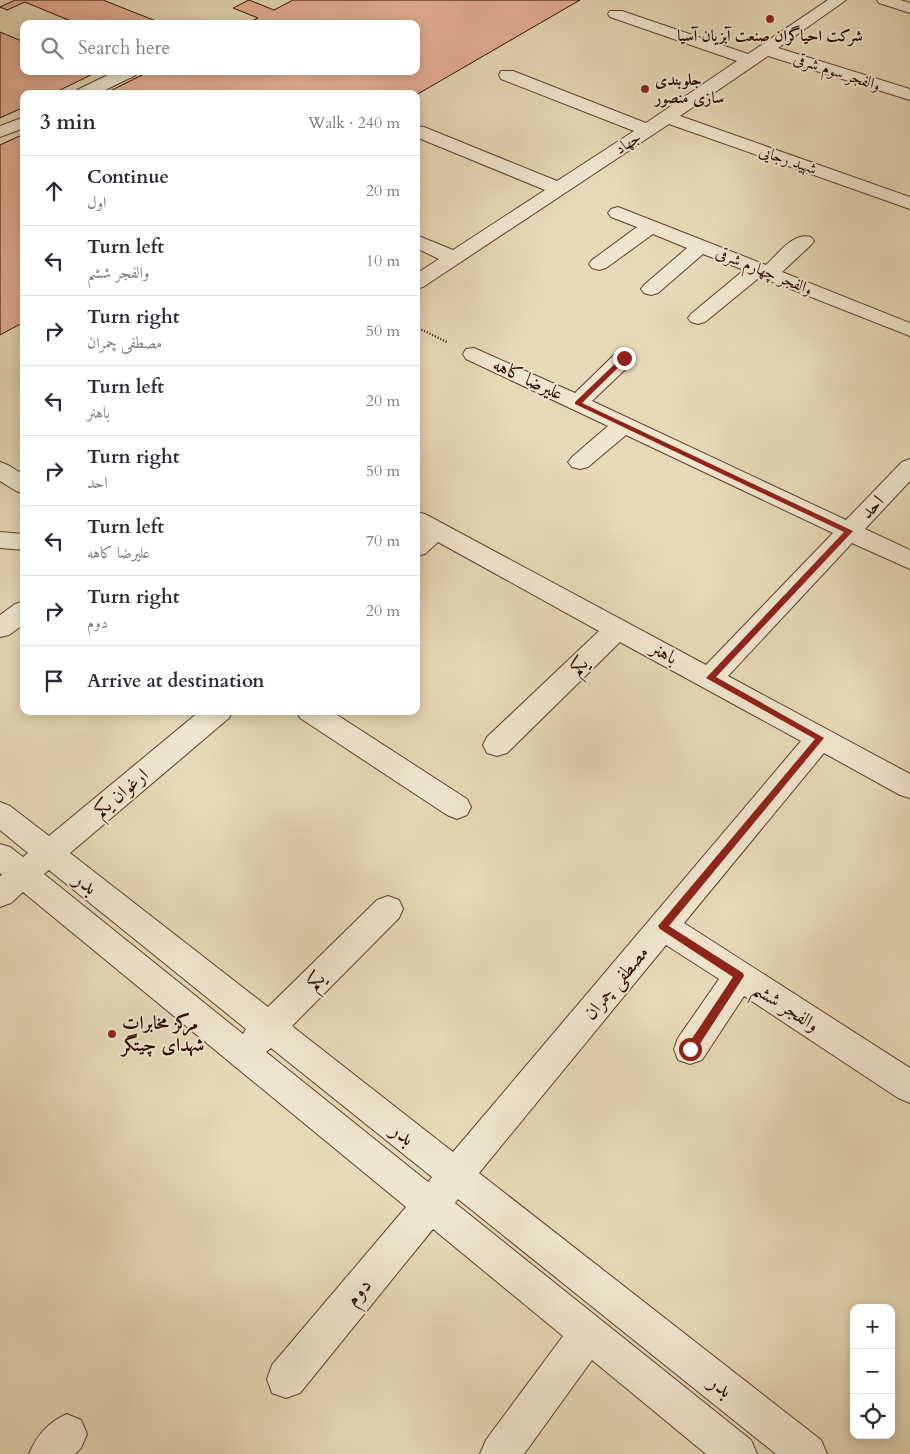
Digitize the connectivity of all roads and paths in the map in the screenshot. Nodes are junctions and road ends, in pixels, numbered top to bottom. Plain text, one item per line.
1 (885, 0) edge
2 (826, 3) edge
3 (910, 8) edge
4 (616, 14) dead end
5 (764, 49) junction
6 (748, 60) junction
7 (122, 75) edge
8 (507, 75) dead end
9 (90, 90) edge
10 (910, 95) edge
11 (667, 117) junction
12 (20, 124) edge
13 (648, 130) junction
14 (0, 132) edge
15 (420, 132) edge
16 (557, 188) junction
17 (910, 203) edge
18 (618, 212) dead end
19 (651, 226) junction
20 (804, 241) dead end
21 (420, 243) edge
22 (701, 246) junction
23 (454, 258) junction
24 (599, 264) dead end
25 (763, 271) junction
26 (420, 280) edge
27 (651, 289) dead end
28 (698, 318) dead end
29 (420, 329) edge
30 (910, 330) edge
31 (474, 354) joint
32 (624, 358) dead end
33 (578, 403) junction
34 (623, 424) junction
35 (580, 462) dead end
36 (910, 467) edge
37 (0, 470) edge
38 (20, 483) edge
39 (426, 526) edge
40 (849, 531) junction
41 (420, 539) edge
42 (0, 540) edge
43 (20, 542) edge
44 (910, 560) edge
45 (20, 613) edge
46 (0, 628) edge
47 (618, 628) junction
48 (710, 678) junction
49 (214, 715) edge
50 (316, 715) edge
51 (820, 738) junction
52 (497, 745) dead end
53 (910, 787) edge
54 (457, 807) dead end
55 (0, 814) edge
56 (49, 853) junction
57 (8, 875) edge
58 (388, 909) dead end
59 (663, 926) junction
60 (739, 976) junction
61 (269, 1028) junction
62 (690, 1049) dead end
63 (243, 1053) junction
64 (910, 1087) edge
65 (455, 1175) junction
66 (430, 1205) junction
67 (588, 1333) junction
68 (286, 1379) dead end
69 (725, 1450) edge
70 (500, 1454) edge
71 (807, 1454) edge

1 - 3 street
2 - 5 street, جهاد
4 - 6 street
5 - 6 street, جهاد
5 - 10 street, والفجر سوم شرقی
6 - 11 street, جهاد
7 - 9 street
8 - 13 street
11 - 13 street, جهاد
11 - 17 street, شهید رجایی
12 - 14 street
13 - 16 street, جهاد
15 - 16 street
16 - 23 street, جهاد
18 - 19 street, والفجر چهارم شرقی
19 - 22 street, والفجر چهارم شرقی
19 - 24 street
20 - 25 street
21 - 23 street
22 - 25 street, والفجر چهارم شرقی
22 - 27 street
23 - 26 street, جهاد
25 - 28 street
25 - 30 street, والفجر چهارم شرقی
29 - 31 path, علیرضا کاهه
31 - 33 street, علیرضا کاهه
32 - 33 street
33 - 34 street, علیرضا کاهه
34 - 35 street
34 - 40 street, علیرضا کاهه
36 - 40 street, احد
37 - 38 street
39 - 41 street
39 - 47 street, باهنر
40 - 44 street, علیرضا کاهه
40 - 48 street, احد
42 - 43 street
45 - 46 street
47 - 48 street, باهنر
47 - 52 street, یکم
48 - 51 street, باهنر
49 - 56 street, ارغوان یکم
50 - 54 street
51 - 53 street, باهنر
51 - 59 street, مصطفی چمران
55 - 56 street, بدر
56 - 57 street, ارغوان یکم
56 - 61 street, بدر
57 - 63 street, بدر
58 - 61 street, یکم
59 - 60 street, والفجر ششم
59 - 65 street, مصطفی چمران
60 - 62 street
60 - 64 street, والفجر ششم
61 - 63 street, یکم
61 - 65 street, بدر
63 - 66 street, بدر
65 - 66 street, مصطفی چمران
65 - 71 street, بدر
66 - 67 street, بدر
66 - 68 street, دوم
67 - 69 street, بدر
67 - 70 street

